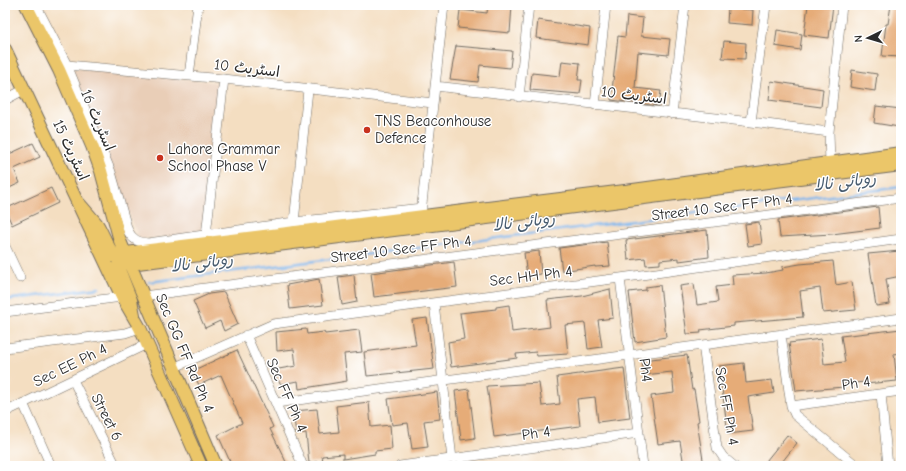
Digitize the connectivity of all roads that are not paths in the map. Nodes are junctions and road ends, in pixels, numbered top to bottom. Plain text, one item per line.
1 (26, 5) edge
2 (36, 5) edge
3 (198, 5) edge
4 (444, 5) edge
5 (529, 5) edge
6 (606, 5) edge
7 (685, 5) edge
8 (766, 5) edge
9 (842, 5) edge
10 (5, 49) edge
11 (63, 67) junction
12 (189, 76) junction
13 (224, 79) junction
14 (435, 86) junction
15 (25, 89) junction
16 (308, 90) junction
17 (519, 97) junction
18 (5, 100) edge
19 (433, 103) junction
20 (594, 104) junction
21 (672, 114) junction
22 (750, 122) junction
23 (829, 132) junction
24 (901, 153) edge
25 (830, 164) junction
26 (901, 165) edge
27 (901, 198) edge
28 (78, 202) junction
29 (421, 212) junction
30 (294, 222) junction
31 (317, 224) junction
32 (206, 235) junction
33 (901, 239) edge
34 (5, 246) edge
35 (125, 259) junction
36 (20, 278) dead end
37 (620, 278) junction
38 (122, 296) junction
39 (143, 296) junction
40 (434, 303) junction
41 (5, 312) edge
42 (134, 315) junction
43 (901, 318) edge
44 (140, 328) junction
45 (781, 334) junction
46 (246, 335) junction
47 (147, 344) junction
48 (703, 345) junction
49 (5, 348) edge
50 (630, 354) junction
51 (174, 368) junction
52 (73, 380) junction
53 (443, 380) junction
54 (901, 391) edge
55 (881, 394) junction
56 (23, 403) junction
57 (276, 403) junction
58 (791, 406) junction
59 (5, 412) edge
60 (640, 433) junction
61 (452, 459) junction
62 (437, 463) edge
63 (51, 466) edge
64 (116, 466) edge
65 (201, 466) edge
66 (216, 466) edge
67 (303, 466) edge
68 (400, 466) edge
69 (643, 466) edge
70 (734, 466) edge
71 (857, 466) edge
72 (888, 466) edge

1 - 11 main road, اسٹریٹ 16
2 - 11 street
3 - 12 street
4 - 14 street
5 - 17 street
6 - 20 street
7 - 21 street
8 - 22 street
9 - 23 street
10 - 15 main road, اسٹریٹ 15
11 - 12 street, اسٹریٹ 10
11 - 32 street
11 - 35 main road, اسٹریٹ 16
12 - 13 street, اسٹریٹ 10
13 - 16 street, اسٹریٹ 10
13 - 32 street
14 - 17 street, اسٹریٹ 10
14 - 19 street
15 - 18 street
15 - 28 main road, اسٹریٹ 15
16 - 19 street, اسٹریٹ 10
16 - 30 street
17 - 20 street, اسٹریٹ 10
19 - 29 street
20 - 21 street, اسٹریٹ 10
21 - 22 street, اسٹریٹ 10
22 - 23 street, اسٹریٹ 10
23 - 25 street
24 - 25 main road
25 - 29 main road
26 - 35 main road
27 - 39 street, Street 10 Sec FF Ph 4
28 - 35 main road
28 - 38 main road, اسٹریٹ 15
29 - 31 main road
30 - 31 street
30 - 32 street
31 - 35 main road
33 - 37 street, Sec HH Ph 4
34 - 36 street
35 - 39 main road, Sec GG FF Rd Ph 4
35 - 42 main road
37 - 40 street, Sec HH Ph 4
37 - 50 street, Ph4
38 - 41 street
38 - 42 main road, اسٹریٹ 15
39 - 51 main road, Sec GG FF Rd Ph 4
40 - 46 street, Sec HH Ph 4
40 - 53 street
42 - 44 main road
43 - 45 street
44 - 47 main road
44 - 49 street
45 - 48 street
45 - 58 street
46 - 51 street, Sec HH Ph 4
46 - 57 street, Sec FF Ph 4
47 - 52 street, Sec EE Ph 4
47 - 65 main road
48 - 50 street
48 - 70 street, Sec FF Ph 4
50 - 53 street
50 - 60 street, Ph4
51 - 66 main road, Sec GG FF Rd Ph 4
52 - 56 street, Sec EE Ph 4
52 - 64 street, Street 6
53 - 57 street
53 - 61 street
54 - 55 street, Ph 4
55 - 58 street, Ph 4
55 - 72 street
56 - 59 street, Sec EE Ph 4
56 - 63 street
57 - 67 street, Sec FF Ph 4
58 - 71 street
60 - 61 street, Ph 4
60 - 69 street, Ph4
61 - 62 street, Ph 4
62 - 68 street, Ph 4

